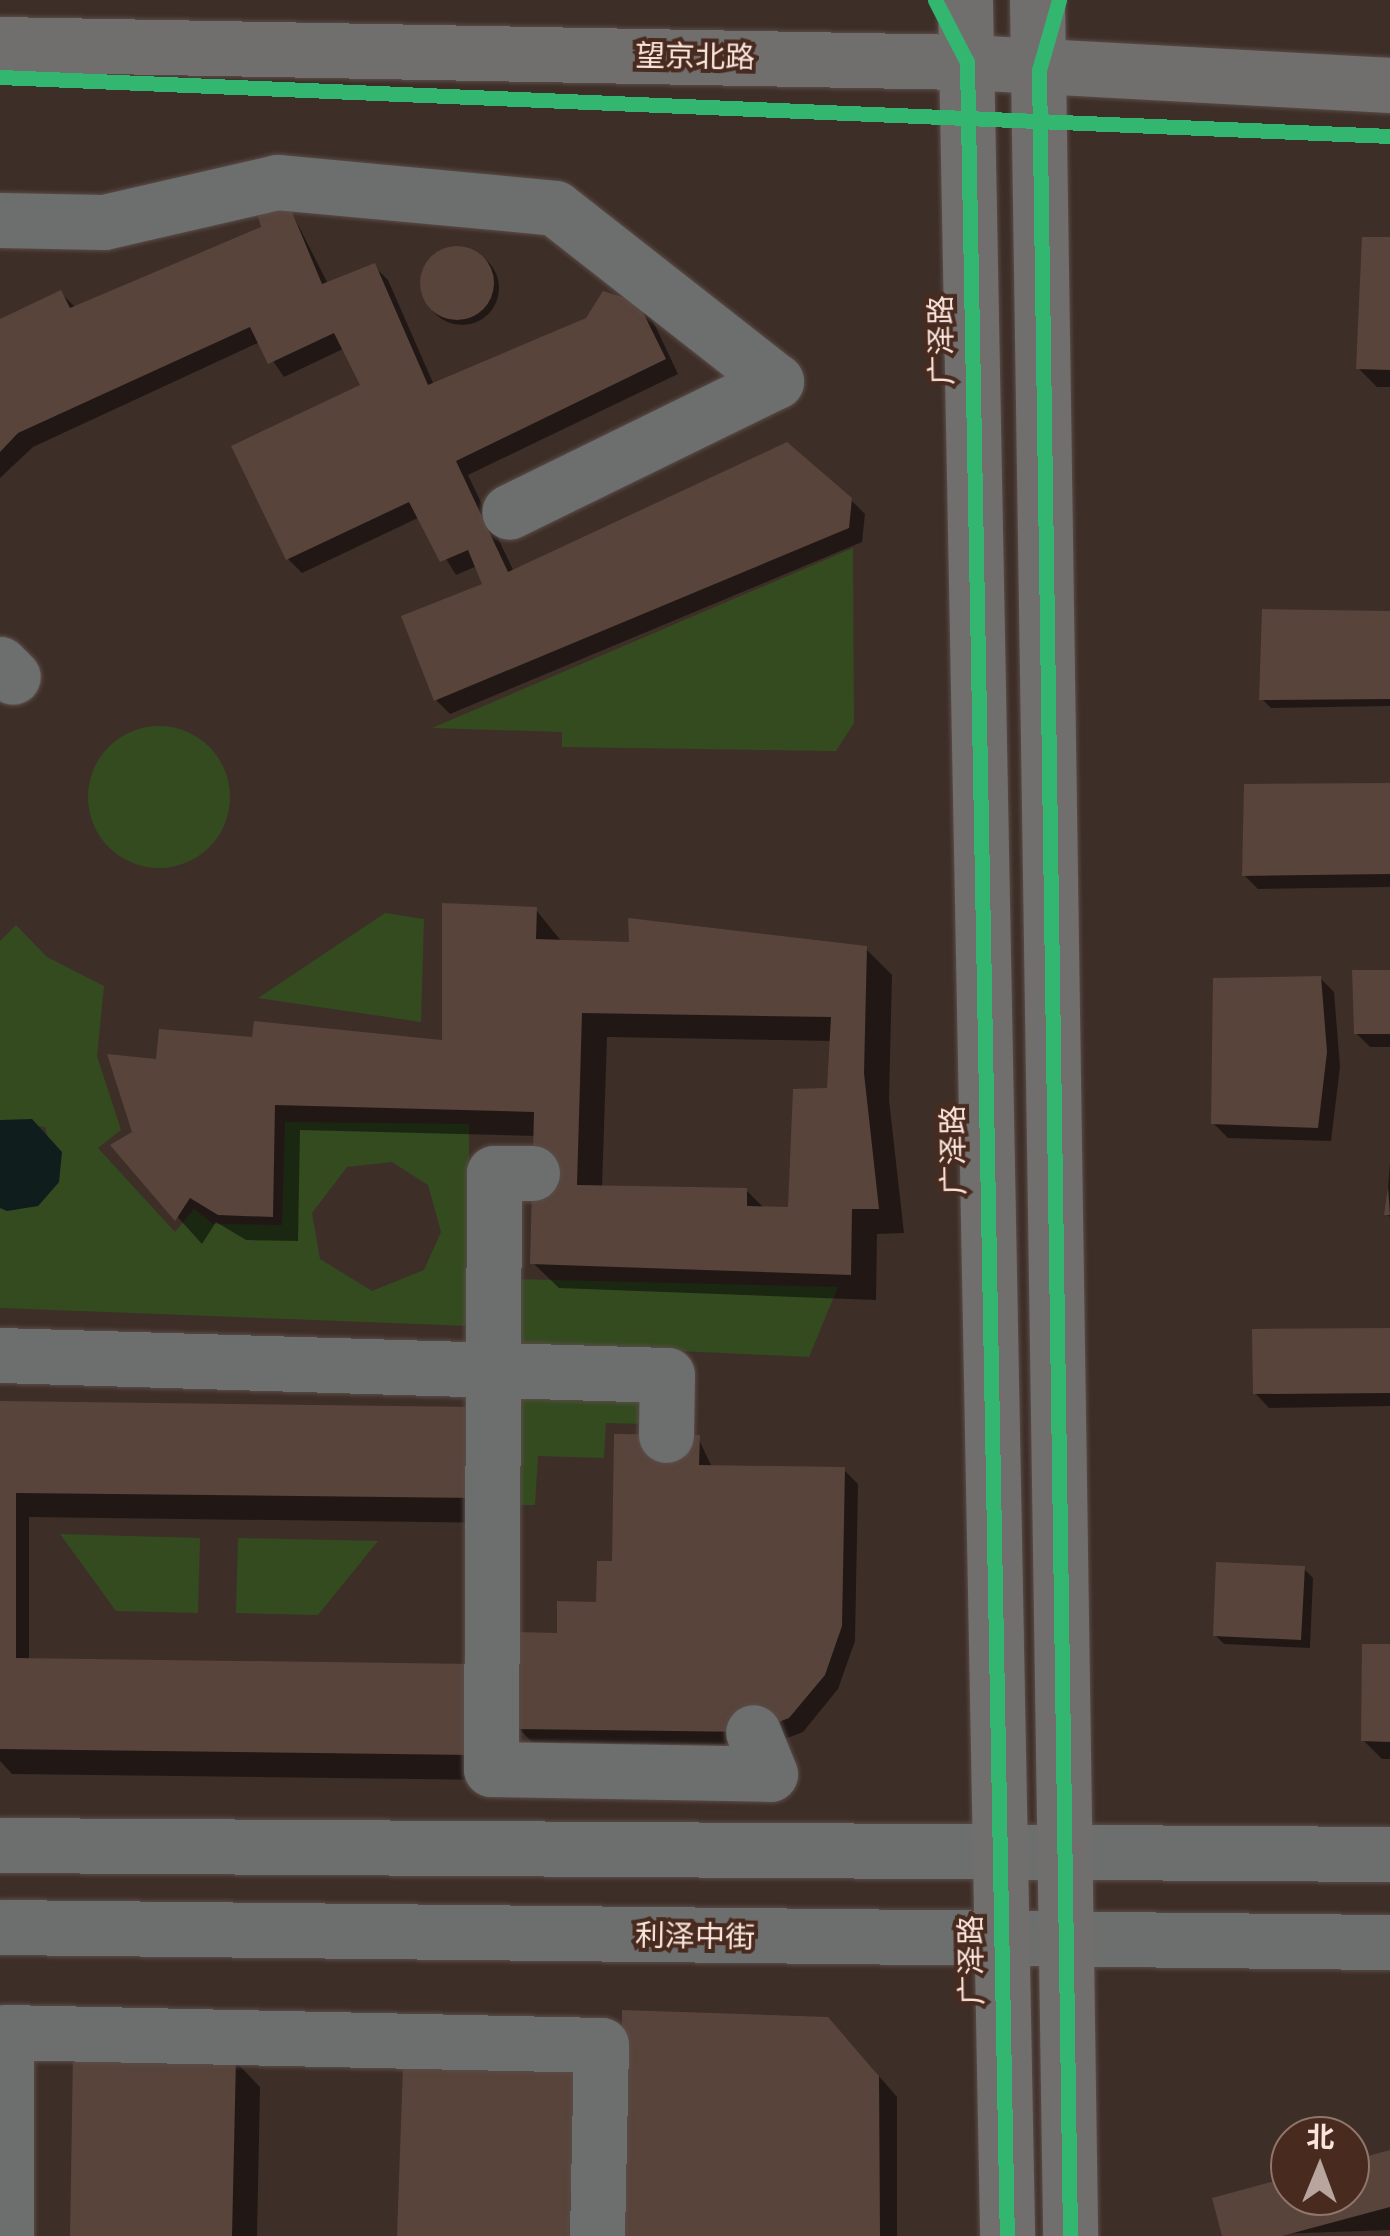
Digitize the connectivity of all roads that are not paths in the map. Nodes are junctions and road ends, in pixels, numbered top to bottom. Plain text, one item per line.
1 (936, 0) edge
2 (965, 0) edge
3 (1037, 0) edge
4 (1058, 0) edge
5 (0, 44) edge
6 (967, 62) junction
7 (1039, 70) junction
8 (1390, 85) edge
9 (0, 220) edge
10 (508, 512) dead end
11 (532, 1173) dead end
12 (0, 1355) edge
13 (499, 1369) junction
14 (666, 1435) dead end
15 (753, 1732) dead end
16 (0, 1845) edge
17 (997, 1852) junction
18 (1067, 1852) junction
19 (1390, 1854) edge
20 (0, 1927) edge
21 (999, 1940) junction
22 (1069, 1940) junction
23 (1390, 1942) edge
24 (6, 2236) edge
25 (597, 2236) edge
26 (1007, 2236) edge
27 (1070, 2236) edge

1 - 6 street
2 - 6 main road, 广泽路
3 - 7 main road
4 - 7 street
5 - 6 main road, 望京北路
6 - 7 main road, 望京北路
6 - 17 main road, 广泽路
7 - 8 main road, 望京北路
7 - 18 main road
9 - 10 street
11 - 13 street
12 - 13 street
13 - 14 street
13 - 15 street
16 - 17 street
17 - 18 street
17 - 21 main road, 广泽路
18 - 19 street
18 - 22 main road
20 - 21 street, 利泽中街
21 - 22 street, 利泽中街
21 - 26 main road, 广泽路
22 - 23 street, 利泽中街
22 - 27 main road
24 - 25 street

